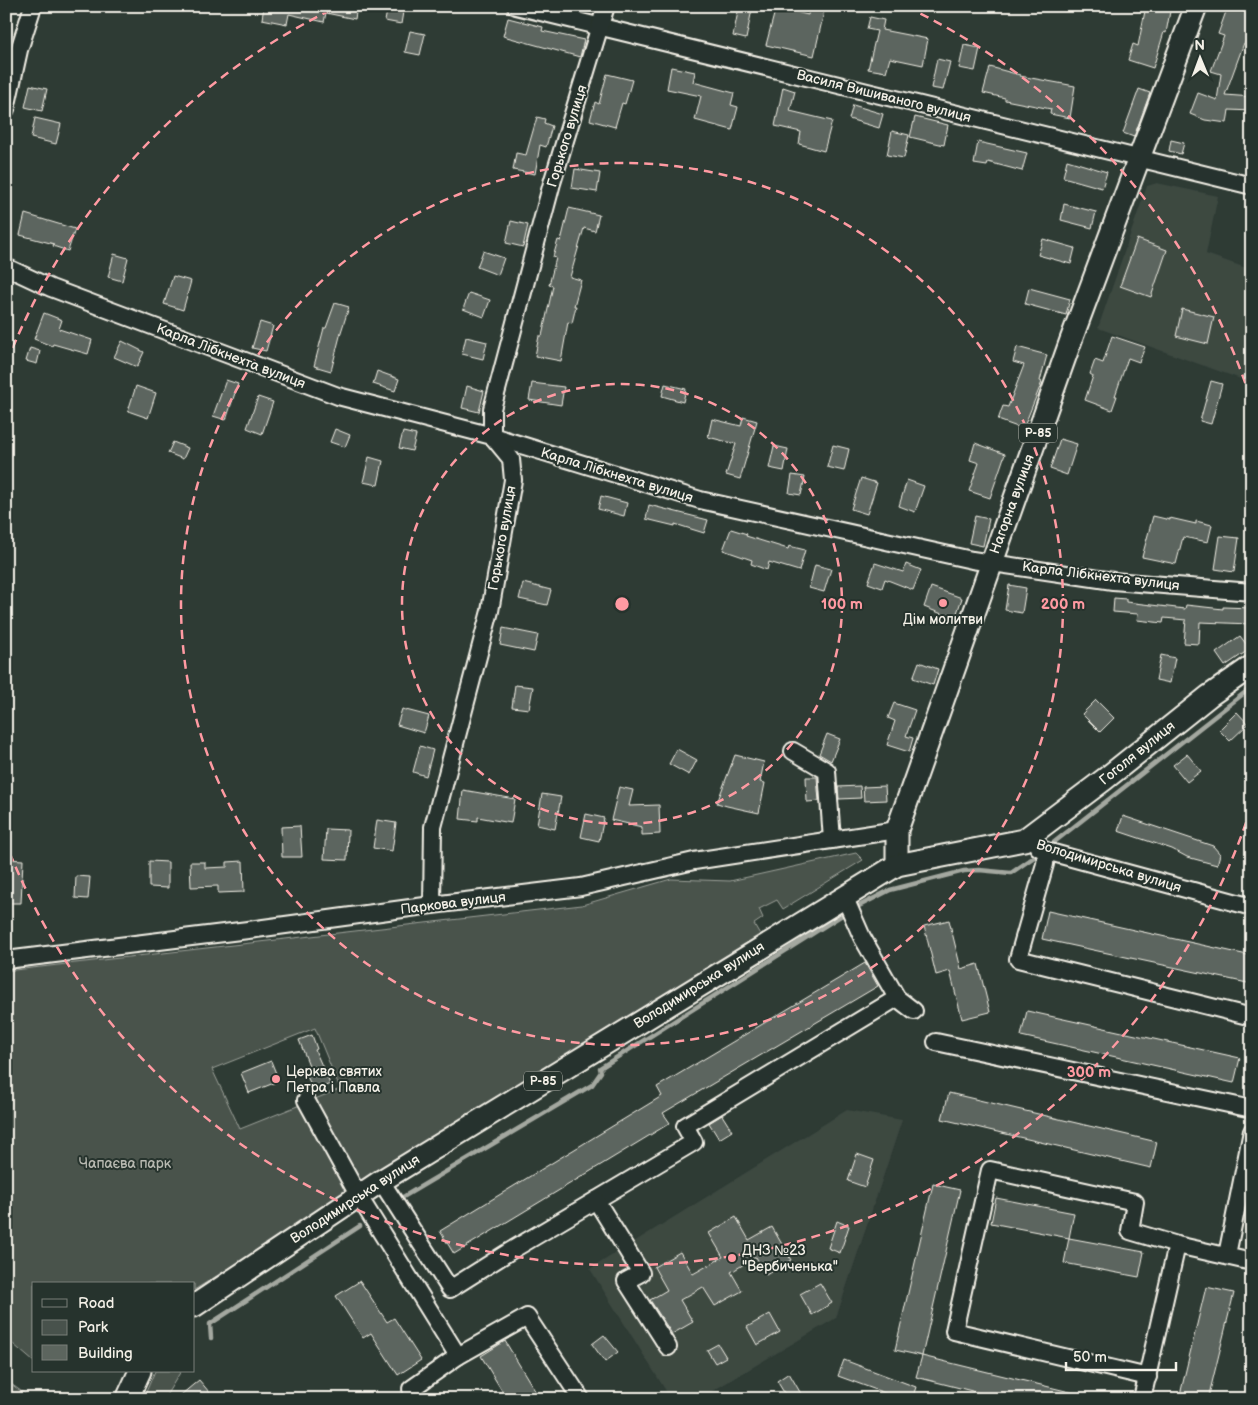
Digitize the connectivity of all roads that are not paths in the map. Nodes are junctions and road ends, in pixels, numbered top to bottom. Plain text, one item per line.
1 (33, 6) edge
2 (516, 6) edge
3 (606, 6) edge
4 (1196, 6) edge
5 (600, 26) junction
6 (6, 109) edge
7 (1138, 158) junction
8 (1252, 186) edge
9 (6, 267) edge
10 (492, 436) junction
11 (992, 562) junction
12 (1252, 592) edge
13 (1252, 666) edge
14 (792, 751) dead end
15 (896, 830) junction
16 (832, 840) junction
17 (1024, 840) junction
18 (1046, 851) junction
19 (897, 864) junction
20 (844, 896) junction
21 (432, 905) junction
22 (1252, 908) edge
23 (6, 960) edge
24 (897, 998) junction
25 (914, 1011) dead end
26 (1252, 1017) edge
27 (936, 1042) dead end
28 (306, 1100) dead end
29 (1252, 1109) edge
30 (1252, 1131) edge
31 (1249, 1162) edge
32 (380, 1181) junction
33 (358, 1195) junction
34 (596, 1200) junction
35 (1177, 1245) junction
36 (1226, 1255) junction
37 (1252, 1262) edge
38 (195, 1305) edge
39 (668, 1347) dead end
40 (458, 1356) junction
41 (140, 1372) edge
42 (1148, 1377) junction
43 (411, 1390) dead end
44 (127, 1399) edge
45 (581, 1399) edge
46 (1142, 1399) edge

1 - 6 street
2 - 5 street, Василя Вишиваного вулиця
3 - 5 street, Горького вулиця
4 - 7 main road, Нагорна вулиця / Р-85
5 - 7 street, Василя Вишиваного вулиця
5 - 10 street, Горького вулиця
7 - 8 street, Василя Вишиваного вулиця
7 - 11 main road, Нагорна вулиця / Р-85
9 - 10 street, Карла Лібкнехта вулиця
10 - 11 street, Карла Лібкнехта вулиця
10 - 21 street, Горького вулиця
11 - 12 street, Карла Лібкнехта вулиця
11 - 15 main road, Нагорна вулиця / Р-85
13 - 17 main road, Гоголя вулиця
14 - 16 street
15 - 16 street, Паркова вулиця
15 - 19 main road, Нагорна вулиця / Р-85
16 - 21 street, Паркова вулиця
17 - 18 street, Володимирська вулиця
17 - 19 main road, Володимирська вулиця
18 - 22 street, Володимирська вулиця
18 - 26 street
19 - 20 main road, Володимирська вулиця / Р-85
20 - 24 street
20 - 32 main road, Володимирська вулиця / Р-85
21 - 23 street, Паркова вулиця
24 - 25 street
24 - 34 street
27 - 29 street
28 - 33 street
30 - 31 street
31 - 36 street
32 - 33 main road, Володимирська вулиця / Р-85
32 - 34 street
33 - 38 main road, Володимирська вулиця / Р-85
33 - 40 street
34 - 39 street
35 - 36 street
35 - 42 street
35 - 42 street
36 - 37 street
40 - 43 street
40 - 45 street
41 - 44 main road
42 - 46 street

